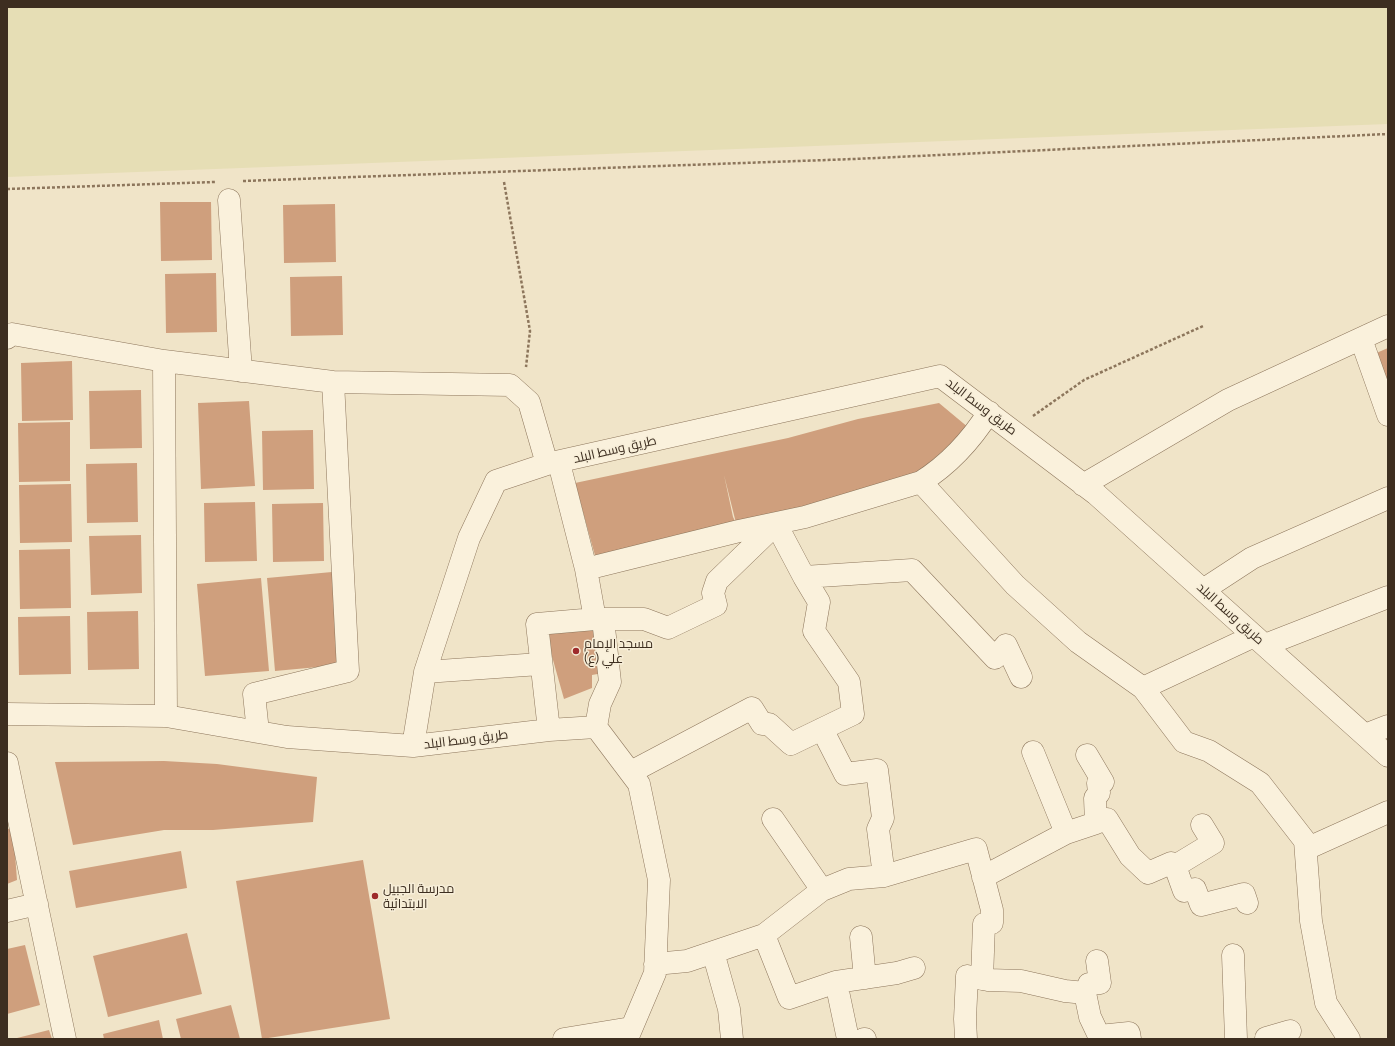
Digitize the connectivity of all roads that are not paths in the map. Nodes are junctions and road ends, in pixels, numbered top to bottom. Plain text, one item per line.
1 (226, 191) road end
2 (1388, 326) edge
3 (7, 338) edge
4 (1361, 339) junction
5 (164, 362) junction
6 (241, 371) junction
7 (333, 382) junction
8 (988, 412) junction
9 (1388, 415) edge
10 (553, 464) junction
11 (921, 482) junction
12 (1083, 485) junction
13 (1388, 498) edge
14 (776, 524) junction
15 (586, 568) junction
16 (804, 577) junction
17 (1203, 590) junction
18 (1388, 597) edge
19 (599, 619) junction
20 (1259, 640) junction
21 (540, 664) junction
22 (425, 672) junction
23 (1021, 677) dead end
24 (1143, 688) junction
25 (7, 714) edge
26 (166, 716) junction
27 (1388, 726) edge
28 (596, 727) junction
29 (822, 729) junction
30 (549, 730) junction
31 (258, 732) junction
32 (1365, 735) junction
33 (413, 746) junction
34 (1033, 752) dead end
35 (1087, 755) dead end
36 (1388, 756) edge
37 (7, 763) edge
38 (631, 772) junction
39 (1388, 812) edge
40 (773, 819) dead end
41 (1096, 823) junction
42 (1202, 825) dead end
43 (1066, 833) junction
44 (1306, 850) junction
45 (1175, 866) junction
46 (884, 876) junction
47 (983, 877) junction
48 (822, 890) junction
49 (1247, 903) dead end
50 (37, 904) junction
51 (7, 911) edge
52 (764, 935) junction
53 (861, 937) dead end
54 (712, 952) junction
55 (1233, 954) dead end
56 (1097, 961) dead end
57 (655, 964) junction
58 (914, 968) dead end
59 (865, 978) junction
60 (982, 979) junction
61 (836, 982) junction
62 (1085, 993) junction
63 (1290, 1031) dead end
64 (629, 1034) edge
65 (1099, 1038) edge
66 (65, 1039) edge
67 (564, 1039) edge
68 (732, 1039) edge
69 (848, 1039) edge
70 (966, 1039) edge
71 (1130, 1039) edge
72 (1236, 1039) edge
73 (1266, 1039) edge
74 (1349, 1039) edge

1 - 6 street
2 - 4 street
3 - 5 street
4 - 9 street
4 - 12 street
5 - 6 street
5 - 26 street
6 - 7 street
7 - 10 street
7 - 31 street
8 - 10 street, طريق وسط البلد
8 - 11 street
8 - 12 street, طريق وسط البلد
10 - 15 street
10 - 22 street, طريق وسط البلد
11 - 14 street
11 - 24 street
12 - 17 street, طريق وسط البلد
13 - 17 street
14 - 15 street
14 - 16 street
14 - 19 street
15 - 19 street
16 - 23 street
16 - 29 street
17 - 20 street, طريق وسط البلد
18 - 20 street
19 - 21 street
19 - 28 street
20 - 24 street
20 - 32 street, طريق وسط البلد
21 - 22 street
21 - 30 street
22 - 33 street, طريق وسط البلد
24 - 44 street
25 - 26 street
26 - 31 street
27 - 32 street
28 - 30 street, طريق وسط البلد
28 - 38 street
29 - 38 street
29 - 46 street
30 - 33 street, طريق وسط البلد
31 - 33 street
32 - 36 street, طريق وسط البلد
34 - 43 street
35 - 41 street
37 - 50 street
38 - 57 street
39 - 44 street
40 - 48 street
41 - 43 street
41 - 45 street
42 - 45 street
43 - 47 street
44 - 74 street
45 - 49 street
46 - 47 street
46 - 48 street
47 - 60 street
48 - 52 street
50 - 51 street
50 - 66 street
52 - 54 street
52 - 61 street
53 - 59 street
54 - 57 street
54 - 68 street
55 - 72 street
56 - 62 street
57 - 64 street
58 - 59 street
59 - 61 street
60 - 62 street
60 - 70 street
61 - 69 street
62 - 65 street
63 - 73 street
64 - 67 street
65 - 71 street

